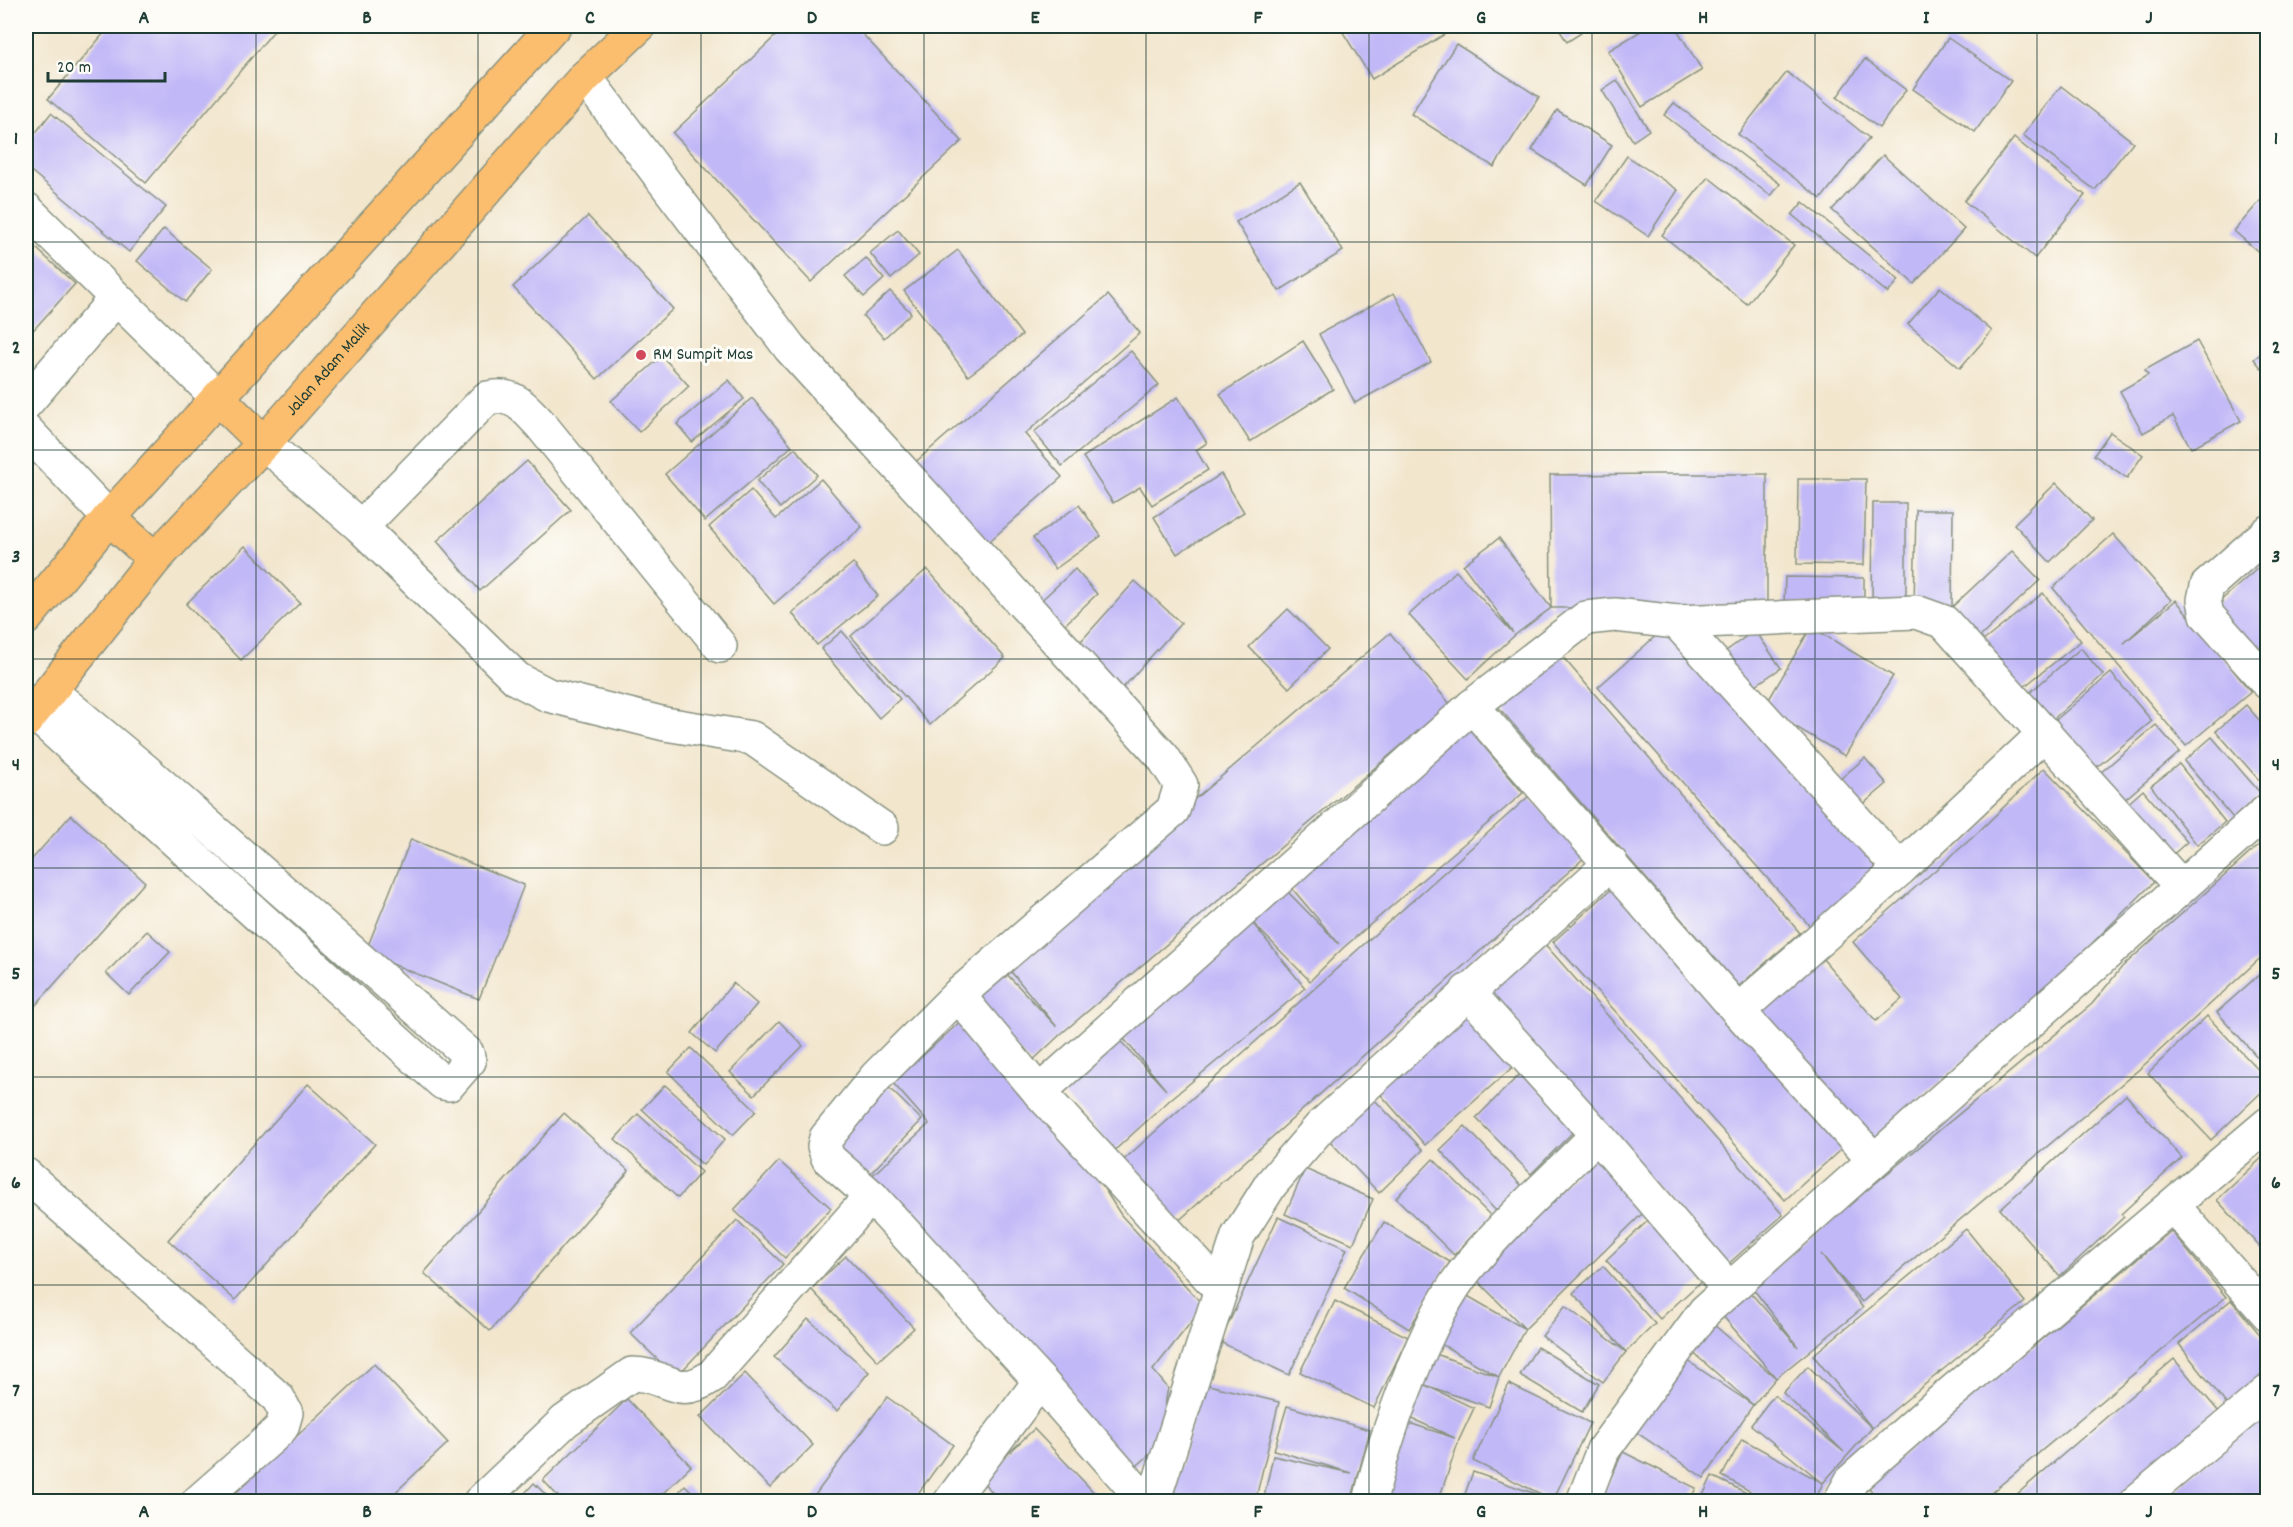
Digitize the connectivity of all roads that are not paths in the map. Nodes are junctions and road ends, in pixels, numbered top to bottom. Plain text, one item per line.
1 (554, 26) edge
2 (620, 31) edge
3 (585, 77) junction
4 (26, 208) edge
5 (116, 298) junction
6 (219, 399) junction
7 (26, 404) edge
8 (26, 430) edge
9 (264, 442) junction
10 (109, 518) junction
11 (361, 527) junction
12 (2268, 532) edge
13 (155, 559) junction
14 (26, 618) edge
15 (1677, 622) junction
16 (720, 646) dead end
17 (2268, 683) edge
18 (1472, 706) junction
19 (36, 708) edge
20 (2045, 733) junction
21 (112, 763) junction
22 (2268, 810) edge
23 (882, 828) dead end
24 (1611, 863) junction
25 (1900, 869) junction
26 (2180, 885) junction
27 (1467, 991) junction
28 (958, 995) junction
29 (1738, 1011) junction
30 (1039, 1092) junction
31 (2268, 1124) edge
32 (1597, 1135) junction
33 (1874, 1160) junction
34 (26, 1174) edge
35 (871, 1196) junction
36 (2173, 1206) junction
37 (1729, 1289) junction
38 (1221, 1290) junction
39 (2268, 1314) edge
40 (1040, 1381) junction
41 (2268, 1392) edge
42 (2145, 1498) edge
43 (198, 1502) edge
44 (480, 1502) edge
45 (950, 1502) edge
46 (1146, 1502) edge
47 (1153, 1502) edge
48 (1370, 1502) edge
49 (1583, 1502) edge
50 (1840, 1502) edge

1 - 6 main road
2 - 3 main road, Jalan Adam Malik
3 - 9 main road, Jalan Adam Malik
3 - 28 street
4 - 5 street
5 - 6 street
5 - 7 street
6 - 9 main road
6 - 10 main road
8 - 10 street
9 - 11 street
9 - 13 main road, Jalan Adam Malik
10 - 13 main road
10 - 14 main road
11 - 16 street
11 - 23 street
12 - 17 street
13 - 19 main road, Jalan Adam Malik
15 - 18 street
15 - 20 street
15 - 25 street
18 - 24 street
18 - 30 street
19 - 21 street
20 - 25 street
20 - 26 street
21 - 21 street
22 - 26 street
24 - 27 street
24 - 29 street
25 - 29 street
26 - 33 street
27 - 32 street
27 - 38 street
28 - 30 street
28 - 35 street
29 - 33 street
30 - 38 street
31 - 36 street
32 - 37 street
32 - 48 street
33 - 37 street
34 - 43 street
35 - 40 street
35 - 44 street
36 - 39 street
36 - 50 street
37 - 49 street
38 - 47 street
40 - 45 street
40 - 46 street
41 - 42 street

